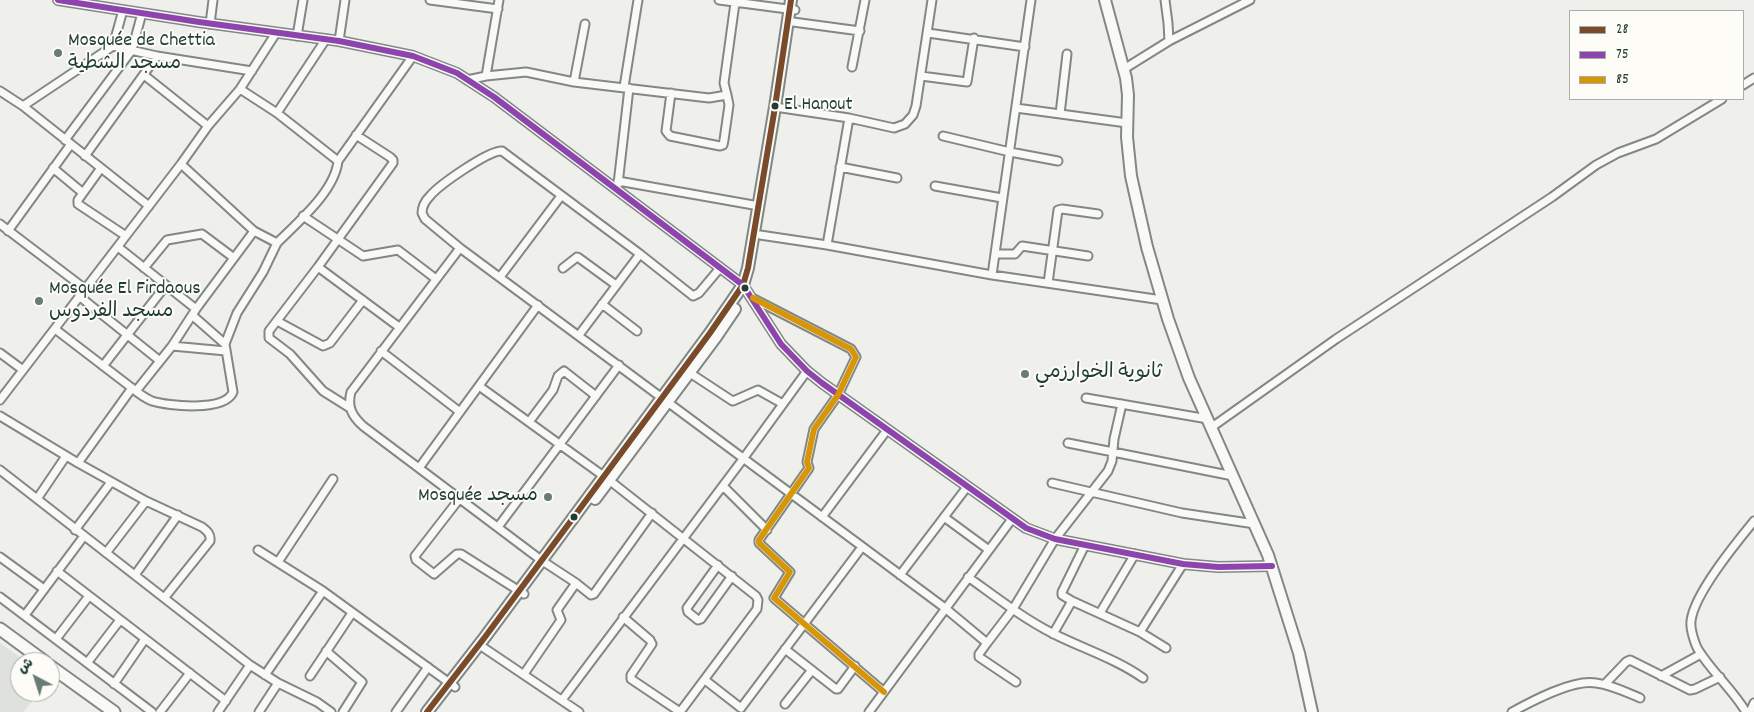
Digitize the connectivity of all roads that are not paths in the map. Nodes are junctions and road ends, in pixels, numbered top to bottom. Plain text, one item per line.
1 (58, 0) edge
2 (212, 0) edge
3 (303, 0) edge
4 (345, 0) edge
5 (430, 0) edge
6 (499, 0) edge
7 (638, 0) edge
8 (720, 0) edge
9 (865, 0) edge
10 (932, 0) edge
11 (1031, 0) edge
12 (1105, 0) edge
13 (1165, 0) edge
14 (1250, 0) edge
15 (734, 3) junction
16 (793, 5) edge
17 (498, 9) junction
18 (123, 10) junction
19 (142, 13) junction
20 (793, 22) junction
21 (210, 24) junction
22 (585, 24) dead end
23 (860, 31) junction
24 (928, 32) junction
25 (276, 33) junction
26 (297, 36) junction
27 (974, 38) junction
28 (326, 39) junction
29 (339, 41) junction
30 (1169, 41) junction
31 (113, 46) junction
32 (1026, 47) junction
33 (132, 50) junction
34 (1066, 54) dead end
35 (157, 56) junction
36 (413, 56) junction
37 (852, 67) dead end
38 (1124, 69) junction
39 (252, 71) junction
40 (144, 75) junction
41 (486, 76) junction
42 (921, 76) junction
43 (467, 80) junction
44 (574, 82) junction
45 (626, 87) junction
46 (240, 89) junction
47 (0, 91) edge
48 (672, 93) junction
49 (727, 95) junction
50 (1720, 100) edge
51 (23, 106) junction
52 (778, 108) junction
53 (1016, 108) junction
54 (276, 114) junction
55 (1060, 114) junction
56 (849, 118) junction
57 (1127, 123) junction
58 (208, 126) junction
59 (356, 135) junction
60 (943, 136) dead end
61 (68, 142) junction
62 (1010, 152) junction
63 (85, 156) junction
64 (338, 161) junction
65 (1058, 161) dead end
66 (181, 164) junction
67 (840, 167) junction
68 (53, 168) junction
69 (101, 168) junction
70 (897, 178) dead end
71 (617, 185) junction
72 (935, 186) dead end
73 (83, 193) junction
74 (561, 196) junction
75 (1002, 198) junction
76 (148, 206) junction
77 (759, 206) junction
78 (1098, 214) dead end
79 (303, 216) junction
80 (0, 224) edge
81 (8, 230) junction
82 (254, 231) junction
83 (760, 235) junction
84 (126, 236) junction
85 (338, 240) junction
86 (277, 243) junction
87 (827, 246) junction
88 (118, 247) junction
89 (460, 248) junction
90 (1052, 251) junction
91 (640, 254) junction
92 (995, 254) junction
93 (1088, 256) dead end
94 (234, 258) junction
95 (318, 267) junction
96 (144, 268) junction
97 (564, 268) dead end
98 (720, 268) junction
99 (992, 275) junction
100 (500, 277) junction
101 (436, 279) junction
102 (1048, 283) junction
103 (166, 285) junction
104 (616, 286) junction
105 (84, 288) junction
106 (748, 291) junction
107 (79, 296) junction
108 (363, 300) junction
109 (1162, 300) junction
110 (602, 304) junction
111 (538, 305) junction
112 (194, 312) junction
113 (277, 321) junction
114 (399, 327) junction
115 (55, 329) junction
116 (637, 331) dead end
117 (579, 335) junction
118 (126, 336) junction
119 (172, 346) junction
120 (225, 348) junction
121 (381, 351) junction
122 (0, 353) edge
123 (160, 361) junction
124 (103, 366) junction
125 (620, 366) junction
126 (23, 370) junction
127 (807, 370) junction
128 (690, 373) junction
129 (479, 386) junction
130 (134, 390) junction
131 (838, 395) junction
132 (596, 396) junction
133 (1086, 398) dead end
134 (0, 400) edge
135 (665, 401) junction
136 (783, 404) junction
137 (1122, 404) junction
138 (350, 408) junction
139 (460, 412) junction
140 (0, 416) edge
141 (529, 422) junction
142 (1210, 423) junction
143 (887, 430) junction
144 (1068, 443) dead end
145 (560, 444) junction
146 (1113, 451) junction
147 (66, 456) junction
148 (743, 459) junction
149 (78, 463) junction
150 (419, 468) junction
151 (1, 474) edge
152 (1234, 476) junction
153 (606, 478) junction
154 (334, 479) dead end
155 (111, 482) junction
156 (1052, 483) dead end
157 (722, 486) junction
158 (967, 486) junction
159 (1092, 492) junction
160 (792, 495) junction
161 (460, 498) junction
162 (37, 499) junction
163 (146, 501) junction
164 (652, 513) junction
165 (178, 515) junction
166 (822, 517) junction
167 (944, 517) junction
168 (1012, 519) junction
169 (1754, 521) edge
170 (1255, 524) junction
171 (498, 528) junction
172 (75, 530) junction
173 (767, 530) junction
174 (84, 536) junction
175 (683, 537) junction
176 (1055, 539) junction
177 (1085, 545) junction
178 (862, 547) junction
179 (258, 550) dead end
180 (989, 550) junction
181 (106, 552) junction
182 (1136, 554) junction
183 (0, 557) edge
184 (278, 562) junction
185 (544, 562) junction
186 (718, 564) junction
187 (1183, 564) junction
188 (1272, 566) junction
189 (57, 571) junction
190 (135, 575) junction
191 (900, 575) junction
192 (732, 576) junction
193 (968, 577) junction
194 (576, 584) junction
195 (44, 589) junction
196 (323, 591) junction
197 (521, 593) junction
198 (89, 596) junction
199 (0, 597) edge
200 (165, 597) junction
201 (1072, 600) junction
202 (945, 608) junction
203 (1013, 609) junction
204 (352, 613) junction
205 (1100, 614) junction
206 (25, 615) junction
207 (624, 618) junction
208 (120, 620) junction
209 (804, 624) junction
210 (0, 629) edge
211 (1140, 632) junction
212 (1053, 634) junction
213 (56, 639) junction
214 (145, 639) junction
215 (987, 643) junction
216 (484, 648) junction
217 (1166, 648) dead end
218 (785, 649) junction
219 (326, 651) junction
220 (31, 652) edge
221 (1701, 654) junction
222 (86, 663) junction
223 (250, 665) junction
224 (854, 666) junction
225 (428, 668) junction
226 (812, 670) junction
227 (60, 673) edge
228 (190, 673) junction
229 (524, 674) junction
230 (265, 675) junction
231 (310, 676) dead end
232 (1661, 676) junction
233 (1720, 676) junction
234 (1143, 678) dead end
235 (704, 680) junction
236 (1016, 682) dead end
237 (278, 683) junction
238 (114, 684) junction
239 (1605, 684) junction
240 (452, 685) junction
241 (884, 692) junction
242 (1640, 698) dead end
243 (562, 700) junction
244 (226, 701) junction
245 (1754, 703) edge
246 (785, 704) dead end
247 (741, 708) edge
248 (114, 712) edge
249 (152, 712) edge
250 (160, 712) edge
251 (218, 712) edge
252 (259, 712) edge
253 (331, 712) edge
254 (343, 712) edge
255 (396, 712) edge
256 (427, 712) edge
257 (436, 712) edge
258 (579, 712) edge
259 (680, 712) edge
260 (731, 712) edge
261 (869, 712) edge
262 (1312, 712) edge
263 (1512, 712) edge
264 (1748, 712) edge

1 - 18 street
2 - 21 street
3 - 26 street
4 - 29 street
5 - 17 street
6 - 17 street
7 - 45 street
8 - 15 street
9 - 23 street
10 - 24 street
11 - 32 street
12 - 38 main road
13 - 30 street
14 - 30 street
15 - 16 street
15 - 49 street
16 - 20 main road
16 - 52 main road
17 - 41 street
18 - 19 street
18 - 31 street
19 - 21 street
19 - 33 street
20 - 23 street
20 - 52 main road
21 - 25 street
22 - 44 street
23 - 37 street
24 - 27 street
24 - 42 street
25 - 26 street
25 - 39 street
26 - 28 street
27 - 32 street
27 - 42 street
28 - 29 street
28 - 54 street
29 - 36 street
30 - 38 street
31 - 33 street
31 - 51 street
32 - 53 street
33 - 35 street
33 - 61 street
34 - 55 street
35 - 39 street
35 - 40 street
36 - 43 street
36 - 59 street
38 - 57 main road
39 - 46 street
40 - 58 street
40 - 63 street
41 - 43 street
41 - 44 street
42 - 56 street
43 - 71 street
44 - 45 street
45 - 48 street
45 - 71 street
46 - 54 street
46 - 58 street
47 - 51 street
48 - 49 street
48 - 49 street
50 - 142 street
51 - 61 street
52 - 56 street
52 - 77 main road
52 - 83 main road
53 - 55 street
53 - 62 street
54 - 64 street
55 - 57 street
56 - 67 street
57 - 109 main road
58 - 66 street
59 - 64 street
59 - 85 street
60 - 62 street
61 - 63 street
61 - 68 street
62 - 65 street
62 - 75 street
63 - 69 street
64 - 79 street
66 - 76 street
66 - 82 street
67 - 70 street
67 - 87 street
68 - 73 street
68 - 81 street
69 - 73 street
69 - 76 street
71 - 77 street
71 - 98 street
72 - 75 street
73 - 84 street
74 - 89 street
74 - 91 street
74 - 100 street
75 - 92 street
76 - 84 street
77 - 106 main road
78 - 90 street
79 - 85 street
79 - 86 street
80 - 81 street
81 - 105 street
82 - 86 street
82 - 94 street
83 - 87 street
83 - 106 main road
84 - 88 street
85 - 95 street
85 - 101 street
86 - 120 street
87 - 99 street
88 - 96 street
88 - 105 street
89 - 100 street
89 - 101 street
90 - 92 street
90 - 93 street
90 - 102 street
91 - 98 street
91 - 104 street
92 - 99 street
94 - 96 street
94 - 112 street
95 - 108 street
95 - 113 street
96 - 103 street
97 - 104 street
98 - 106 street
99 - 102 street
100 - 111 street
101 - 114 street
102 - 109 street
103 - 112 street
103 - 118 street
104 - 110 street
105 - 107 street
106 - 127 street
106 - 128 main road
106 - 131 street
106 - 135 main road
107 - 115 street
107 - 118 street
108 - 113 street
108 - 114 street
109 - 142 main road
110 - 116 street
110 - 117 street
111 - 117 street
111 - 129 street
112 - 119 street
112 - 120 street
113 - 138 street
114 - 121 street
115 - 124 street
115 - 126 street
117 - 125 street
118 - 123 street
118 - 124 street
119 - 120 street
119 - 123 street
120 - 130 street
121 - 138 street
121 - 139 street
122 - 126 street
123 - 130 street
124 - 130 street
125 - 132 street
125 - 135 street
126 - 134 street
127 - 131 street
127 - 136 street
128 - 135 main road
128 - 136 street
129 - 139 street
129 - 141 street
130 - 149 street
131 - 143 street
131 - 160 street
132 - 141 street
132 - 145 street
133 - 137 street
135 - 148 street
135 - 153 main road
136 - 148 street
137 - 142 street
137 - 146 street
138 - 150 street
139 - 150 street
140 - 147 street
141 - 145 street
142 - 152 main road
143 - 158 street
143 - 166 street
144 - 146 street
145 - 153 street
145 - 171 street
146 - 152 street
146 - 159 street
147 - 149 street
147 - 162 street
148 - 157 street
148 - 160 street
149 - 155 street
150 - 161 street
151 - 162 street
152 - 170 main road
153 - 164 street
153 - 185 main road
154 - 184 street
155 - 163 street
155 - 172 street
156 - 159 street
157 - 173 street
157 - 175 street
158 - 167 street
158 - 168 street
159 - 170 street
159 - 176 street
160 - 166 street
160 - 173 street
161 - 171 street
161 - 197 street
162 - 172 street
163 - 165 street
163 - 181 street
164 - 175 street
164 - 194 street
165 - 190 street
165 - 200 street
166 - 178 street
167 - 180 street
167 - 191 street
168 - 176 street
168 - 180 street
169 - 221 street
170 - 188 main road
171 - 185 street
172 - 174 street
173 - 209 street
174 - 181 street
174 - 189 street
175 - 186 street
175 - 207 street
176 - 177 street
176 - 203 street
177 - 182 street
177 - 201 street
178 - 191 street
178 - 209 street
179 - 184 street
180 - 193 street
181 - 190 street
182 - 187 street
182 - 205 street
183 - 195 street
184 - 196 street
185 - 194 street
185 - 197 main road
186 - 192 street
186 - 192 street
187 - 188 street
187 - 211 street
188 - 262 main road
189 - 195 street
189 - 198 street
190 - 200 street
191 - 202 street
192 - 235 street
193 - 202 street
193 - 203 street
194 - 229 street
195 - 206 street
196 - 204 street
196 - 230 street
197 - 216 main road
197 - 240 main road
198 - 208 street
198 - 213 street
199 - 206 street
200 - 223 street
201 - 205 street
201 - 212 street
202 - 215 street
202 - 241 street
203 - 212 street
203 - 215 street
204 - 219 street
204 - 225 street
205 - 211 street
206 - 213 street
207 - 243 street
207 - 259 street
208 - 214 street
208 - 222 street
209 - 218 street
209 - 224 street
210 - 220 highway
211 - 217 street
212 - 234 street
213 - 222 street
214 - 228 street
214 - 238 street
215 - 236 street
216 - 229 street
216 - 240 main road
218 - 226 street
218 - 247 street
219 - 231 street
219 - 254 street
221 - 232 street
221 - 233 street
222 - 238 street
223 - 230 street
223 - 244 street
224 - 226 street
224 - 241 street
225 - 240 street
225 - 255 street
226 - 246 street
227 - 248 highway
228 - 244 street
228 - 250 street
229 - 243 street
230 - 237 street
232 - 233 street
232 - 239 street
233 - 264 street
235 - 247 street
235 - 259 street
237 - 252 street
237 - 253 street
238 - 249 street
239 - 242 street
239 - 263 street
240 - 256 main road
240 - 257 main road
241 - 261 street
243 - 258 street
244 - 251 street
245 - 264 street
247 - 260 street

